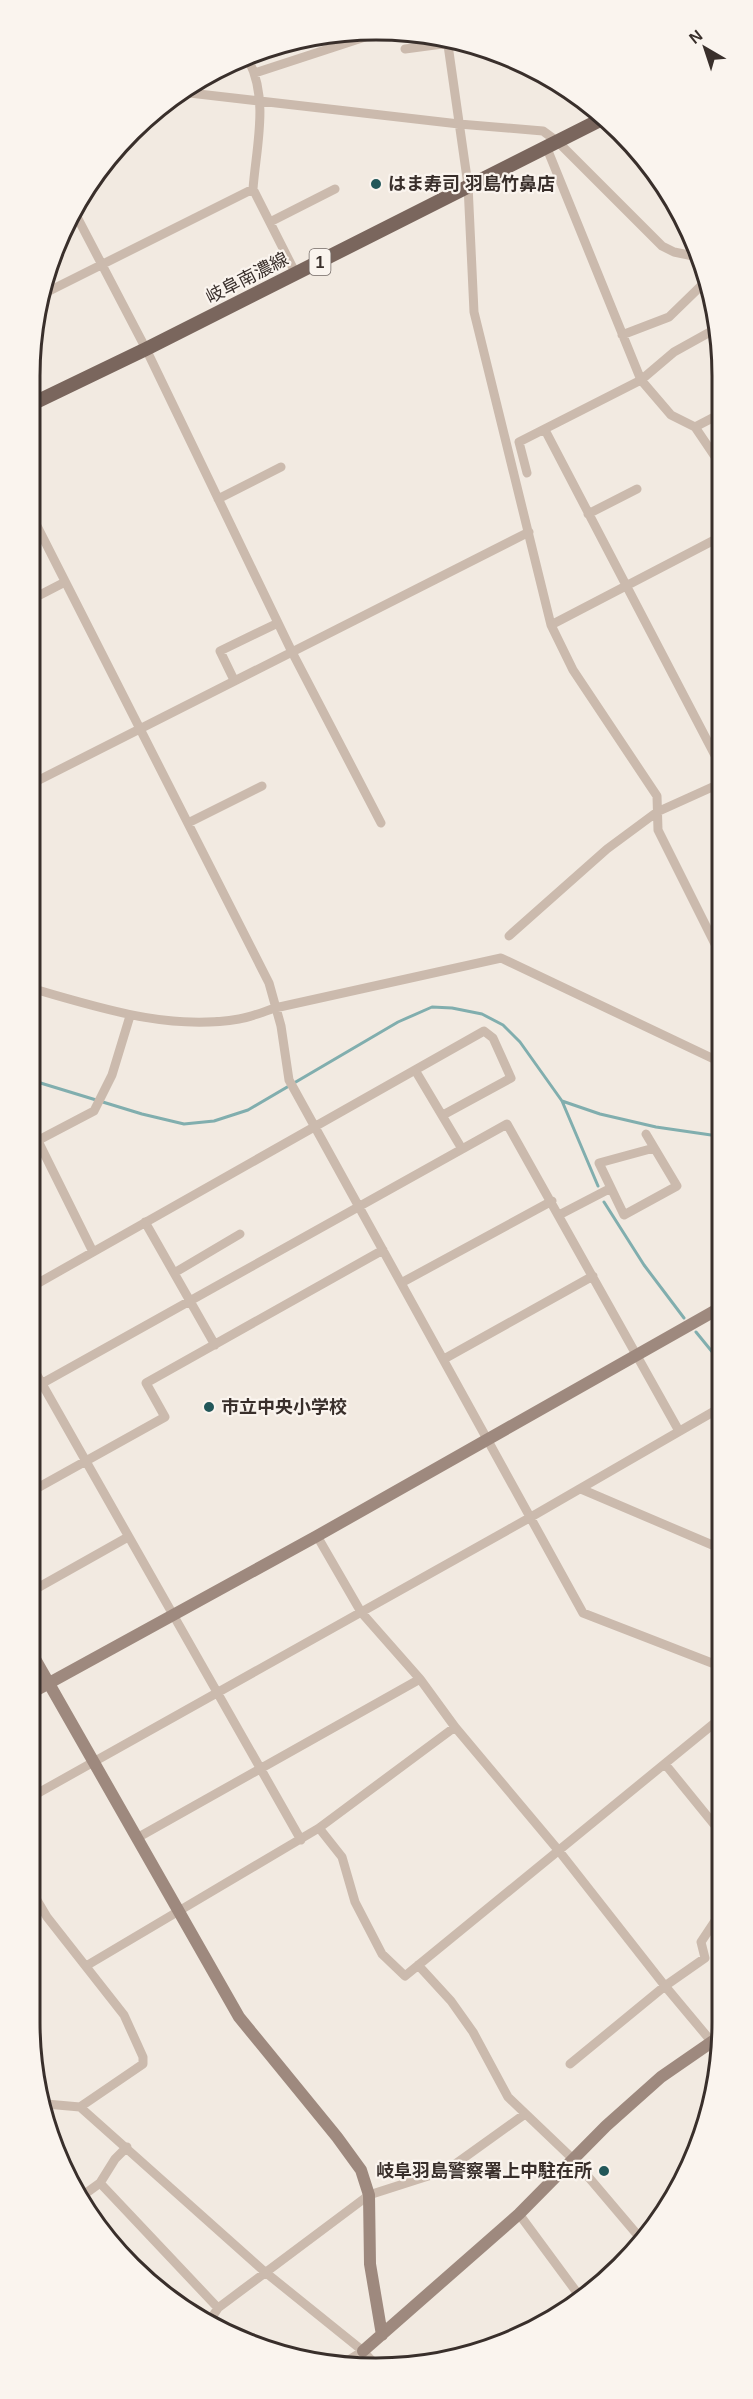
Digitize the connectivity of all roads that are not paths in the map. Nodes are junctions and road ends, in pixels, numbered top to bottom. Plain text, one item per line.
1 (351, 41) edge
2 (427, 44) edge
3 (405, 49) dead end
4 (449, 49) edge
5 (251, 65) edge
6 (255, 73) junction
7 (196, 94) edge
8 (261, 101) junction
9 (596, 122) edge
10 (459, 124) junction
11 (552, 144) junction
12 (468, 185) junction
13 (253, 189) junction
14 (335, 189) dead end
15 (79, 221) edge
16 (270, 222) junction
17 (690, 255) edge
18 (102, 265) junction
19 (296, 274) junction
20 (700, 287) edge
21 (52, 290) edge
22 (710, 332) edge
23 (622, 335) junction
24 (146, 349) junction
25 (641, 380) junction
26 (40, 400) edge
27 (712, 418) edge
28 (695, 427) junction
29 (544, 430) junction
30 (712, 452) edge
31 (280, 467) dead end
32 (527, 473) dead end
33 (637, 489) dead end
34 (218, 499) junction
35 (588, 514) junction
36 (40, 532) edge
37 (529, 532) junction
38 (712, 541) edge
39 (65, 582) junction
40 (625, 586) junction
41 (40, 595) edge
42 (278, 623) junction
43 (551, 625) junction
44 (292, 652) junction
45 (234, 680) junction
46 (139, 729) junction
47 (712, 750) edge
48 (40, 779) edge
49 (262, 786) dead end
50 (712, 787) edge
51 (657, 812) junction
52 (188, 823) junction
53 (381, 823) dead end
54 (508, 936) dead end
55 (712, 938) edge
56 (40, 990) edge
57 (275, 1008) junction
58 (130, 1016) junction
59 (712, 1058) edge
60 (416, 1070) junction
61 (443, 1115) junction
62 (315, 1126) junction
63 (646, 1134) dead end
64 (40, 1140) edge
65 (654, 1148) junction
66 (462, 1149) junction
67 (40, 1150) edge
68 (611, 1188) junction
69 (552, 1201) junction
70 (359, 1207) junction
71 (560, 1215) junction
72 (145, 1222) junction
73 (240, 1234) dead end
74 (383, 1250) junction
75 (93, 1252) junction
76 (174, 1273) junction
77 (593, 1276) junction
78 (40, 1282) edge
79 (401, 1283) junction
80 (190, 1300) junction
81 (712, 1312) edge
82 (215, 1345) junction
83 (637, 1355) junction
84 (444, 1359) junction
85 (40, 1384) edge
86 (40, 1391) edge
87 (712, 1412) edge
88 (679, 1431) junction
89 (489, 1439) junction
90 (85, 1461) junction
91 (40, 1486) edge
92 (580, 1489) junction
93 (531, 1517) junction
94 (317, 1536) junction
95 (128, 1537) junction
96 (712, 1545) edge
97 (40, 1586) edge
98 (361, 1612) junction
99 (172, 1616) junction
100 (712, 1663) edge
101 (40, 1667) edge
102 (420, 1679) junction
103 (49, 1683) junction
104 (40, 1688) edge
105 (217, 1693) junction
106 (712, 1724) edge
107 (455, 1727) junction
108 (94, 1762) junction
109 (665, 1764) junction
110 (260, 1769) junction
111 (40, 1792) edge
112 (712, 1822) edge
113 (319, 1828) junction
114 (137, 1838) junction
115 (301, 1840) junction
116 (559, 1851) junction
117 (40, 1906) edge
118 (180, 1913) junction
119 (712, 1926) edge
120 (418, 1965) junction
121 (86, 1966) junction
122 (665, 1986) junction
123 (712, 2039) edge
124 (712, 2046) edge
125 (570, 2064) dead end
126 (51, 2104) edge
127 (80, 2107) junction
128 (525, 2114) junction
129 (127, 2147) junction
130 (574, 2160) junction
131 (100, 2183) junction
132 (87, 2192) edge
133 (369, 2195) junction
134 (519, 2214) junction
135 (637, 2234) edge
136 (265, 2272) junction
137 (577, 2292) edge
138 (218, 2308) junction
139 (213, 2316) edge
140 (382, 2335) junction
141 (363, 2351) junction
142 (352, 2358) edge
143 (369, 2358) edge

1 - 6 street
2 - 3 street
4 - 10 street
5 - 6 street
6 - 8 street
7 - 8 street
8 - 10 street
8 - 13 street
9 - 11 main road, 岐阜南濃線 / 1
10 - 11 street
10 - 12 street
11 - 12 main road, 岐阜南濃線 / 1
11 - 17 street
11 - 23 street
12 - 19 main road, 岐阜南濃線 / 1
12 - 37 street
13 - 16 street
13 - 18 street
14 - 16 street
15 - 18 street
16 - 19 street
18 - 21 street
18 - 24 street
19 - 24 main road, 岐阜南濃線 / 1
20 - 23 street
22 - 25 street
23 - 25 street
24 - 26 main road, 岐阜南濃線 / 1
24 - 34 street
25 - 28 street
25 - 29 street
27 - 28 street
28 - 30 street
29 - 32 street
29 - 35 street
31 - 34 street
33 - 35 street
34 - 42 street
35 - 40 street
36 - 39 street
37 - 43 street
37 - 44 street
38 - 40 street
39 - 41 street
39 - 46 street
40 - 43 street
40 - 47 street
42 - 44 street
42 - 45 street
43 - 51 street
44 - 45 street
44 - 53 street
45 - 46 street
46 - 48 street
46 - 52 street
49 - 52 street
50 - 51 street
51 - 54 street
51 - 55 street
52 - 57 street
56 - 58 street
57 - 58 street
57 - 59 street
57 - 62 street
58 - 64 street
60 - 61 street
60 - 61 street
60 - 62 street
61 - 66 street
62 - 70 street
62 - 72 street
63 - 65 street
65 - 68 street
65 - 68 street
66 - 69 street
66 - 70 street
67 - 75 street
68 - 71 street
69 - 71 street
69 - 79 street
70 - 74 street
70 - 80 street
71 - 77 street
72 - 75 street
72 - 76 street
73 - 76 street
74 - 79 street
74 - 82 street
75 - 78 street
76 - 80 street
77 - 83 street
77 - 84 street
79 - 84 street
80 - 82 street
80 - 85 street
81 - 83 street
82 - 90 street
83 - 88 street
83 - 89 street
84 - 89 street
86 - 90 street
87 - 88 street
88 - 92 street
89 - 93 street
89 - 94 street
90 - 91 street
90 - 95 street
92 - 93 street
92 - 96 street
93 - 98 street
93 - 100 street
94 - 98 street
94 - 99 street
95 - 97 street
95 - 99 street
98 - 102 street
98 - 105 street
99 - 103 street
99 - 105 street
101 - 103 street
102 - 107 street
102 - 110 street
103 - 104 street
103 - 108 street
105 - 108 street
105 - 110 street
106 - 109 street
107 - 113 street
107 - 116 street
108 - 111 street
108 - 114 street
109 - 112 street
109 - 116 street
110 - 114 street
110 - 115 street
113 - 115 street
113 - 120 street
114 - 118 street
115 - 118 street
116 - 120 street
116 - 122 street
117 - 121 street
118 - 121 street
118 - 133 street
119 - 122 street
120 - 128 street
121 - 127 street
122 - 123 street
122 - 125 street
124 - 130 street
126 - 127 street
127 - 129 street
128 - 130 street
128 - 133 street
129 - 131 street
129 - 136 street
130 - 134 street
130 - 135 street
131 - 132 street
131 - 138 street
133 - 136 street
133 - 140 street
134 - 137 street
134 - 140 street
136 - 138 street
136 - 141 street
138 - 139 street
140 - 141 street
141 - 142 street
141 - 143 street

